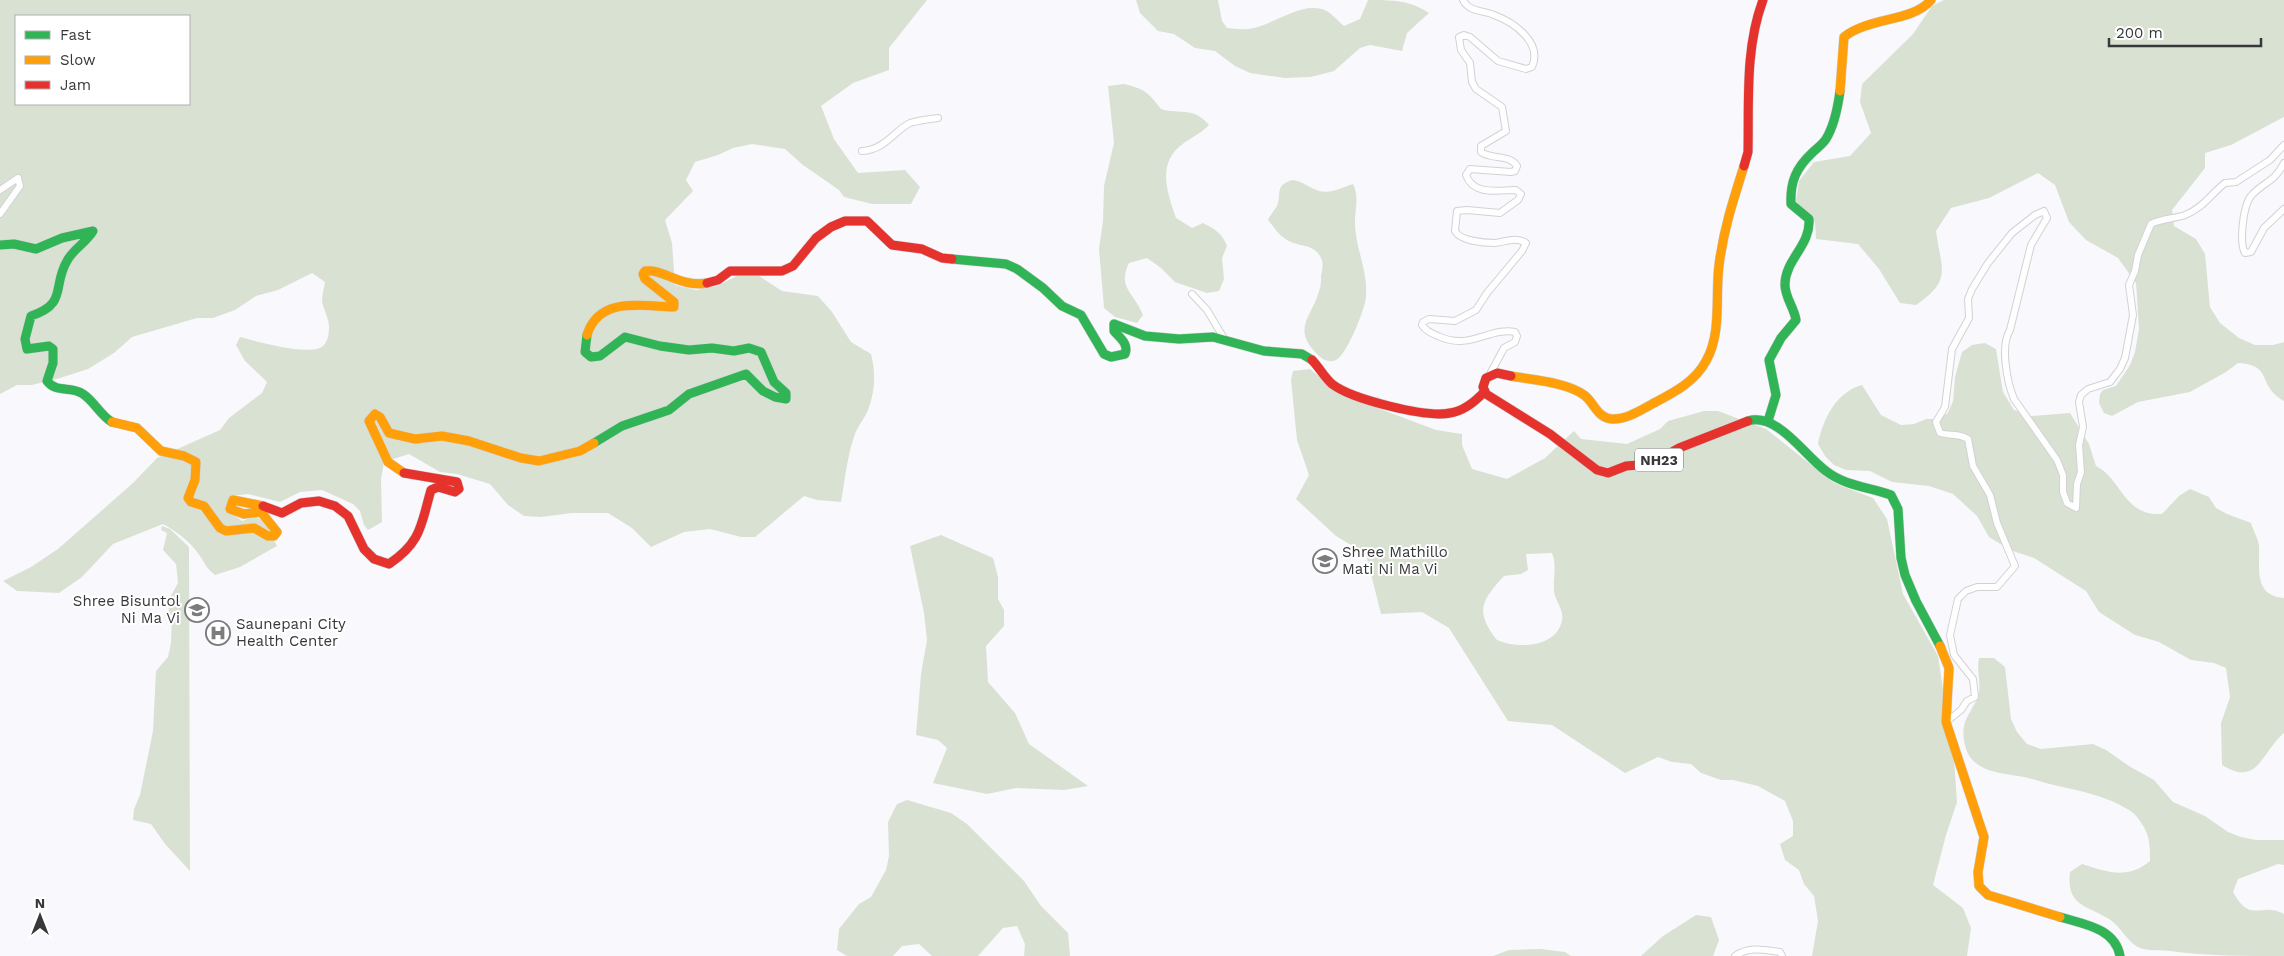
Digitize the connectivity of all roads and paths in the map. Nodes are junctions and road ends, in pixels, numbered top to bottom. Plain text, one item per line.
1 (1463, 0) edge
2 (1763, 0) edge
3 (1931, 0) edge
4 (938, 118) dead end
5 (2284, 145) edge
6 (862, 151) dead end
7 (2284, 163) edge
8 (0, 190) edge
9 (2284, 209) edge
10 (0, 214) edge
11 (0, 245) edge
12 (1192, 294) dead end
13 (1225, 340) junction
14 (1488, 376) junction
15 (1485, 391) junction
16 (1768, 421) junction
17 (1946, 722) junction
18 (1735, 956) edge
19 (1782, 956) edge
20 (2120, 956) edge

1 - 14 street
2 - 14 street
3 - 16 street
4 - 6 street
5 - 17 street
7 - 9 street
8 - 10 street
11 - 13 street
12 - 13 street
13 - 15 street
14 - 15 street
15 - 16 street, NH23
16 - 17 street
17 - 20 street
18 - 19 street

